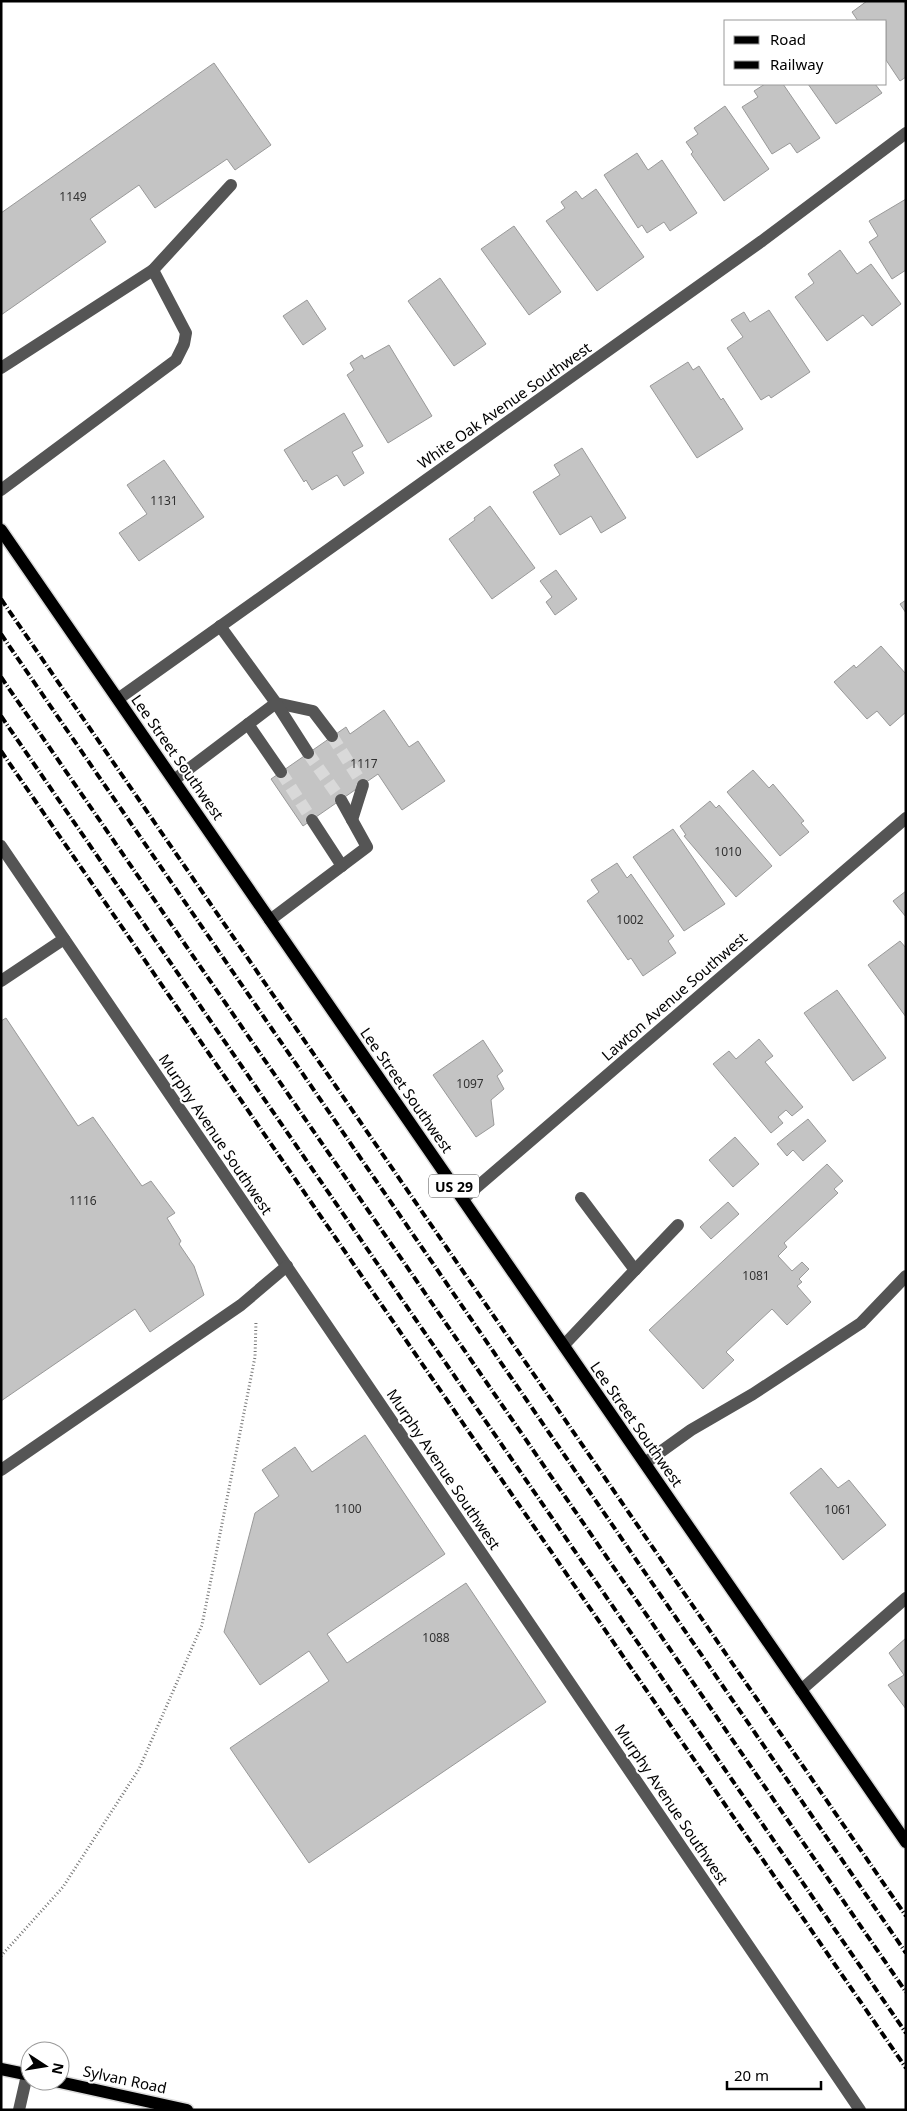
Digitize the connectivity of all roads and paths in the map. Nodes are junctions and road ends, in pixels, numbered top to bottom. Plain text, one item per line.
1 (906, 133) edge
2 (231, 185) dead end
3 (154, 270) junction
4 (1, 368) edge
5 (1, 490) edge
6 (1, 530) edge
7 (220, 626) junction
8 (118, 699) junction
9 (276, 703) junction
10 (248, 724) junction
11 (332, 736) tunnel mouth
12 (308, 753) tunnel mouth
13 (281, 772) tunnel mouth
14 (174, 780) junction
15 (363, 784) dead end
16 (341, 800) tunnel mouth
17 (906, 818) edge
18 (312, 820) tunnel mouth
19 (352, 820) junction
20 (1, 846) edge
21 (342, 866) junction
22 (270, 920) junction
23 (64, 939) junction
24 (1, 981) edge
25 (581, 1198) dead end
26 (463, 1199) junction
27 (678, 1225) dead end
28 (287, 1266) junction
29 (635, 1270) junction
30 (906, 1276) edge
31 (256, 1291) junction
32 (564, 1345) junction
33 (645, 1463) junction
34 (1, 1470) edge
35 (906, 1598) edge
36 (801, 1690) junction
37 (906, 1842) edge
38 (1, 1956) edge
39 (1, 2069) edge
40 (20, 2073) edge
41 (70, 2084) edge
42 (24, 2091) edge
43 (19, 2110) edge
44 (188, 2110) edge
45 (860, 2110) edge

1 - 7 street, White Oak Avenue Southwest
2 - 3 street
3 - 4 street
3 - 5 street
6 - 8 main road, Lee Street Southwest / US 29
7 - 8 street, White Oak Avenue Southwest
7 - 9 street
8 - 14 main road, Lee Street Southwest / US 29
9 - 10 street
9 - 11 street
9 - 12 street
10 - 13 street
10 - 14 street
14 - 22 main road, Lee Street Southwest / US 29
15 - 19 street
16 - 19 street
17 - 26 street, Lawton Avenue Southwest
18 - 21 street
19 - 21 street
20 - 23 street, Murphy Avenue Southwest
21 - 22 street
22 - 26 main road, Lee Street Southwest / US 29
23 - 24 street
23 - 28 street, Murphy Avenue Southwest
25 - 29 street
26 - 32 main road, Lee Street Southwest / US 29
27 - 29 street
28 - 31 street
28 - 45 street, Murphy Avenue Southwest
29 - 32 street
30 - 33 street
31 - 34 street
31 - 38 path
32 - 33 main road, Lee Street Southwest / US 29
33 - 36 main road, Lee Street Southwest / US 29
35 - 36 street
36 - 37 main road, Lee Street Southwest / US 29
39 - 40 main road
41 - 44 main road, Sylvan Road
42 - 43 street

